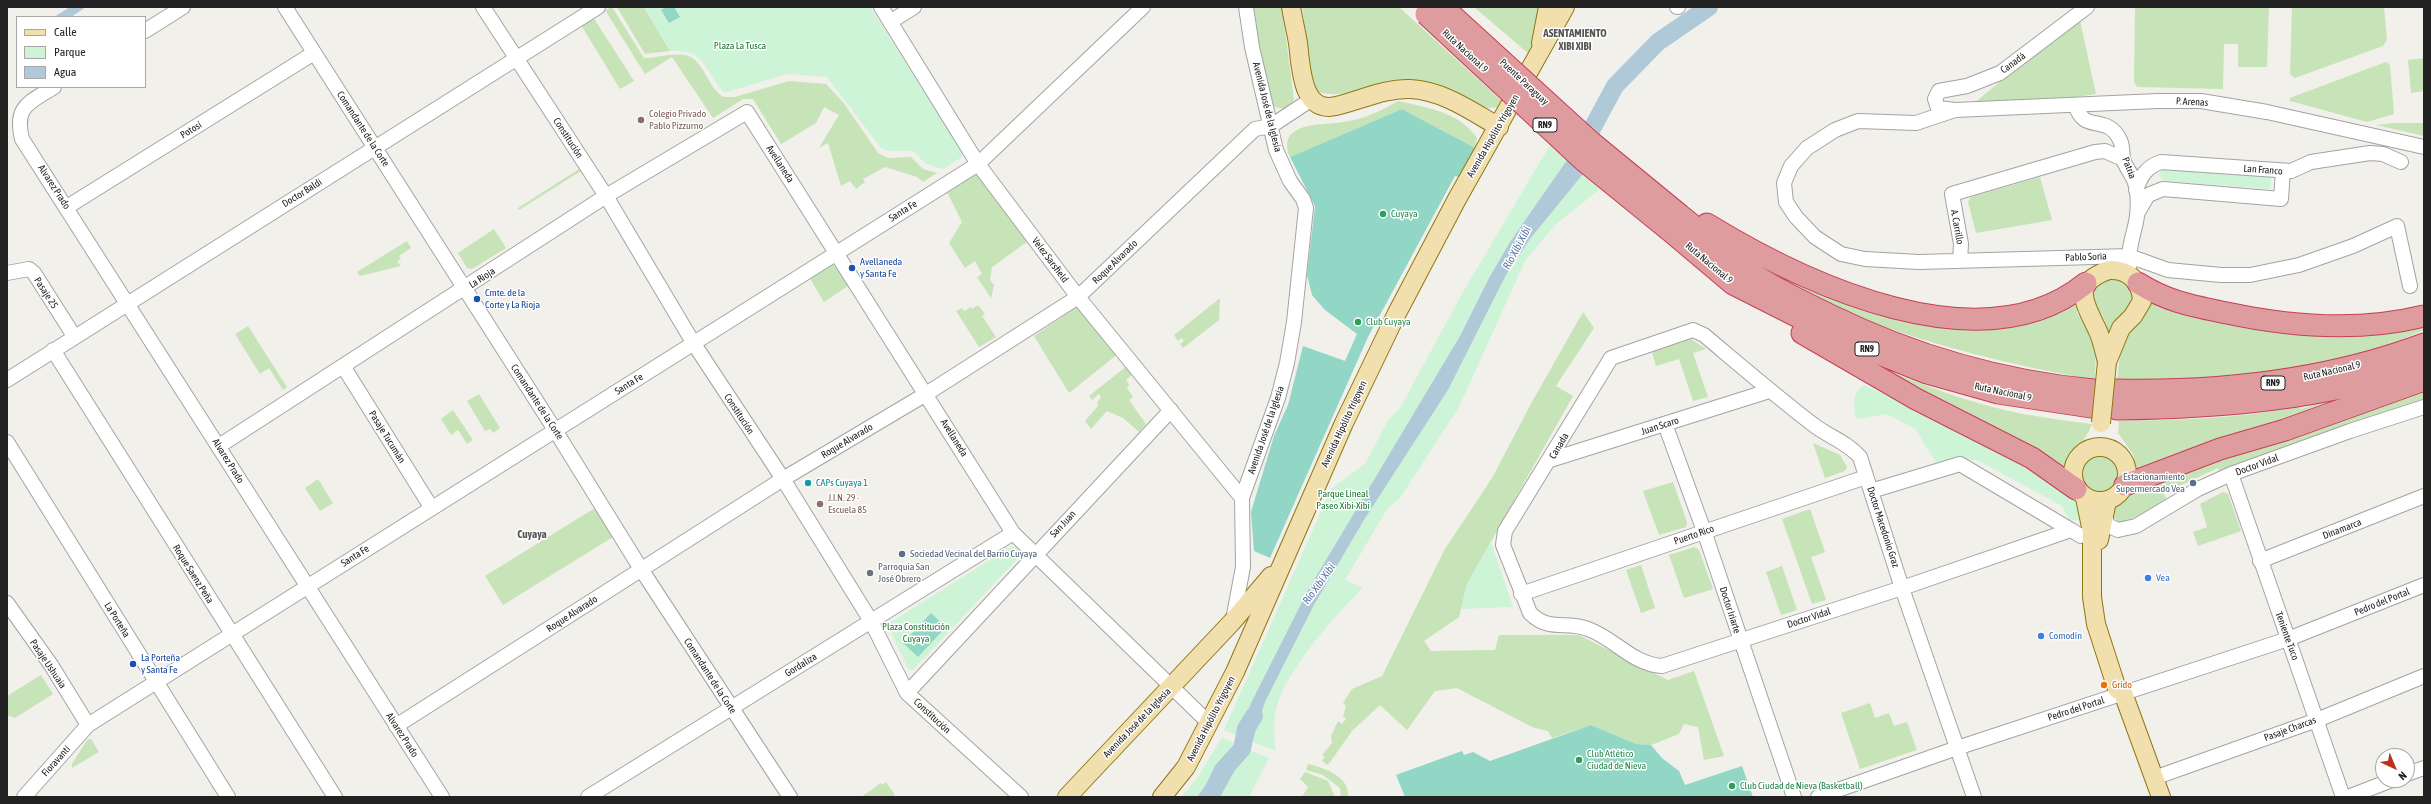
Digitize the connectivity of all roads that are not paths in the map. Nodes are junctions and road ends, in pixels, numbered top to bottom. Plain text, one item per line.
1 (183, 7) edge
2 (285, 7) edge
3 (483, 7) edge
4 (598, 7) edge
5 (881, 7) edge
6 (914, 7) edge
7 (1143, 7) edge
8 (1246, 7) edge
9 (1292, 7) edge
10 (1548, 7) edge
11 (1565, 7) edge
12 (2087, 7) edge
13 (1429, 9) edge
14 (890, 22) junction
15 (146, 30) edge
16 (314, 53) junction
17 (1539, 56) junction
18 (516, 58) junction
19 (52, 88) edge
20 (1312, 99) junction
21 (2076, 106) junction
22 (1955, 110) junction
23 (746, 112) joint
24 (1271, 126) junction
25 (1500, 127) junction
26 (375, 147) junction
27 (2424, 147) edge
28 (2123, 159) junction
29 (2401, 162) dead end
30 (978, 164) junction
31 (2283, 171) junction
32 (2136, 190) junction
33 (606, 196) junction
34 (67, 207) junction
35 (2137, 215) junction
36 (1675, 222) junction
37 (836, 252) junction
38 (2129, 256) junction
39 (1960, 260) junction
40 (7, 273) edge
41 (2093, 278) junction
42 (2135, 280) junction
43 (1733, 284) junction
44 (2410, 286) dead end
45 (465, 289) junction
46 (1078, 297) junction
47 (127, 302) junction
48 (2424, 316) edge
49 (1693, 330) joint
50 (74, 336) junction
51 (694, 344) junction
52 (2424, 344) edge
53 (53, 350) junction
54 (2107, 362) junction
55 (2424, 365) edge
56 (343, 366) junction
57 (7, 380) edge
58 (2424, 380) edge
59 (1770, 391) junction
60 (926, 394) junction
61 (2095, 407) junction
62 (2424, 407) edge
63 (1171, 410) junction
64 (1665, 424) junction
65 (555, 430) junction
66 (7, 442) edge
67 (219, 446) junction
68 (2088, 450) junction
69 (2119, 455) junction
70 (1550, 460) junction
71 (2231, 474) junction
72 (1866, 477) junction
73 (783, 479) junction
74 (2125, 485) junction
75 (1872, 491) junction
76 (2081, 493) junction
77 (2424, 496) edge
78 (1242, 498) junction
79 (431, 508) junction
80 (2105, 508) junction
81 (2072, 530) junction
82 (1013, 532) junction
83 (1704, 532) junction
84 (2092, 532) junction
85 (1035, 554) junction
86 (2260, 561) junction
87 (1282, 563) junction
88 (1243, 567) junction
89 (641, 569) junction
90 (2424, 585) edge
91 (307, 587) junction
92 (1902, 588) junction
93 (1257, 593) junction
94 (1521, 594) junction
95 (7, 603) edge
96 (1530, 614) joint
97 (871, 621) junction
98 (1232, 622) junction
99 (1256, 628) junction
100 (232, 636) junction
101 (2288, 639) junction
102 (1740, 640) junction
103 (1214, 641) junction
104 (1238, 665) junction
105 (2424, 676) edge
106 (156, 684) junction
107 (1172, 686) junction
108 (908, 693) junction
109 (2123, 694) junction
110 (730, 709) junction
111 (2317, 720) junction
112 (1210, 724) junction
113 (88, 726) junction
114 (396, 726) junction
115 (1957, 748) junction
116 (2154, 778) junction
117 (2375, 787) edge
118 (24, 797) edge
119 (228, 797) edge
120 (334, 797) edge
121 (442, 797) edge
122 (588, 797) edge
123 (790, 797) edge
124 (1021, 797) edge
125 (1067, 797) edge
126 (1162, 797) edge
127 (1794, 797) edge
128 (1818, 797) edge
129 (1974, 797) edge
130 (2161, 797) edge
131 (2343, 797) edge
132 (2348, 797) edge

1 - 15 street
2 - 16 street, Comandante de la Corte
3 - 18 street, Constitución
4 - 18 street, Doctor Baldi
5 - 14 street, Velez Sarsfield
6 - 14 street
7 - 30 street, Santa Fe
8 - 24 street, Avenida José de la Iglesia
9 - 20 main road
10 - 17 main road
11 - 17 main road, Avenida Hipólito Yrigoyen
12 - 22 street, Canadá
13 - 36 highway, Puente Paraguay / RN9, bridge
14 - 30 street, Velez Sarsfield
16 - 26 street, Comandante de la Corte
16 - 34 street, Potosí
17 - 25 main road, Avenida Hipólito Yrigoyen
18 - 26 street, Doctor Baldi
18 - 33 street, Constitución
19 - 34 street, Alvarez Prado
20 - 24 street, Roque Alvarado
20 - 25 main road
21 - 22 street, P. Arenas
21 - 27 street, P. Arenas
21 - 28 street, Patria
22 - 39 street, Pablo Soria
23 - 33 street, La Rioja
23 - 37 street, Avellaneda
24 - 46 street, Roque Alvarado
24 - 78 street, Avenida José de la Iglesia
25 - 87 main road, Avenida Hipólito Yrigoyen
26 - 45 street, Comandante de la Corte
26 - 47 street, Doctor Baldi
28 - 32 street, Patria
28 - 39 street, A. Carrillo
29 - 31 street, Lan Franco
30 - 37 street, Santa Fe
30 - 46 street, Velez Sarsfield
31 - 32 street, Lan Franco
31 - 35 street
32 - 35 street, Patria
33 - 45 street, La Rioja
33 - 51 street, Constitución
34 - 47 street, Alvarez Prado
35 - 38 street, Patria
36 - 41 highway
36 - 43 highway, Ruta Nacional 9 / RN9
36 - 61 highway, Ruta Nacional 9 / RN9
37 - 51 street, Santa Fe
37 - 60 street, Avellaneda
38 - 39 street, Pablo Soria
38 - 41 street
38 - 42 street
38 - 44 street, Pablo Soria
40 - 50 street, Pasaje 25
41 - 42 main road
41 - 54 main road
42 - 48 highway
42 - 54 main road
43 - 61 highway, Ruta Nacional 9 / RN9
43 - 76 highway
45 - 56 street, La Rioja
45 - 65 street, Comandante de la Corte
46 - 60 street, Roque Alvarado
46 - 63 street, Velez Sarsfield
47 - 50 street, Doctor Baldi
47 - 67 street, Alvarez Prado
49 - 59 street, Doctor Macedonio Graz
49 - 70 street, Canada
50 - 53 street, Doctor Baldi
51 - 65 street, Santa Fe
51 - 73 street, Constitución
52 - 55 highway, Ruta Nacional 9 / RN9
53 - 57 street, Doctor Baldi
53 - 100 street, Roque Saenz Peña
54 - 61 main road, bridge
56 - 67 street, La Rioja
56 - 79 street, Pasaje Tucumán
58 - 74 highway
59 - 64 street, Juan Scaro
59 - 72 street, Doctor Macedonio Graz
60 - 73 street, Roque Alvarado
60 - 82 street, Avellaneda
61 - 68 main road
61 - 69 main road
62 - 71 street, Doctor Vidal
63 - 78 street, Velez Sarsfield
63 - 85 street, San Juan
64 - 70 street, Juan Scaro
64 - 83 street, Doctor Iriarte
65 - 79 street, Santa Fe
65 - 89 street, Comandante de la Corte
66 - 106 street, La Porteña
67 - 91 street, Alvarez Prado
68 - 69 main road
68 - 76 main road
69 - 74 main road
70 - 94 street, Canada
71 - 80 street, Doctor Vidal
71 - 86 street, Teniente Tuco
72 - 75 street, Doctor Macedonio Graz
72 - 83 street, Puerto Rico
73 - 89 street, Roque Alvarado
73 - 97 street, Constitución
74 - 80 main road
75 - 81 street
75 - 92 street, Doctor Macedonio Graz
76 - 80 main road
76 - 84 main road
77 - 86 street, Dinamarca
78 - 88 street, Avenida José de la Iglesia
79 - 91 street, Santa Fe
80 - 109 main road
81 - 84 street, Doctor Vidal
81 - 92 street, Doctor Vidal
82 - 85 street, Avellaneda
82 - 97 street, Gordaliza
83 - 94 street, Puerto Rico
83 - 102 street, Doctor Iriarte
84 - 109 main road
85 - 107 street, Avellaneda
85 - 108 street, San Juan
86 - 101 street, Teniente Tuco
87 - 93 main road
87 - 99 main road, Avenida Hipólito Yrigoyen
88 - 93 street
88 - 98 street, Avenida José de la Iglesia
89 - 110 street, Comandante de la Corte
89 - 114 street, Roque Alvarado
90 - 101 street, Pedro del Portal
91 - 100 street, Santa Fe
91 - 114 street, Alvarez Prado
92 - 102 street, Doctor Vidal
92 - 115 street, Doctor Macedonio Graz
93 - 98 main road
93 - 99 street
94 - 96 street, Canada
95 - 113 street, Pasaje Ushuaia
96 - 102 street, Doctor Vidal
97 - 108 street, Constitución
97 - 110 street, Gordaliza
98 - 103 main road, Avenida José de la Iglesia
99 - 104 main road, Avenida Hipólito Yrigoyen
100 - 106 street, Santa Fe
100 - 120 street, Roque Saenz Peña
101 - 109 street, Pedro del Portal
101 - 111 street, Teniente Tuco
102 - 127 street, Doctor Iriarte
103 - 104 main road
103 - 107 main road, Avenida José de la Iglesia
104 - 112 main road, Avenida Hipólito Yrigoyen
105 - 111 street, Pasaje Charcas
106 - 113 street, Santa Fe
106 - 119 street, La Porteña
107 - 112 street, Avellaneda
107 - 125 main road, Avenida José de la Iglesia
108 - 124 street, Constitución
109 - 115 street, Pedro del Portal
109 - 116 main road
110 - 122 street, Gordaliza
110 - 123 street, Comandante de la Corte
111 - 116 street, Pasaje Charcas
111 - 131 street, Teniente Tuco
112 - 126 main road, Avenida Hipólito Yrigoyen
113 - 118 street, Fioravanti
114 - 121 street, Alvarez Prado
115 - 128 street, Pedro del Portal
115 - 129 street, Doctor Macedonio Graz
116 - 130 main road
117 - 132 street

